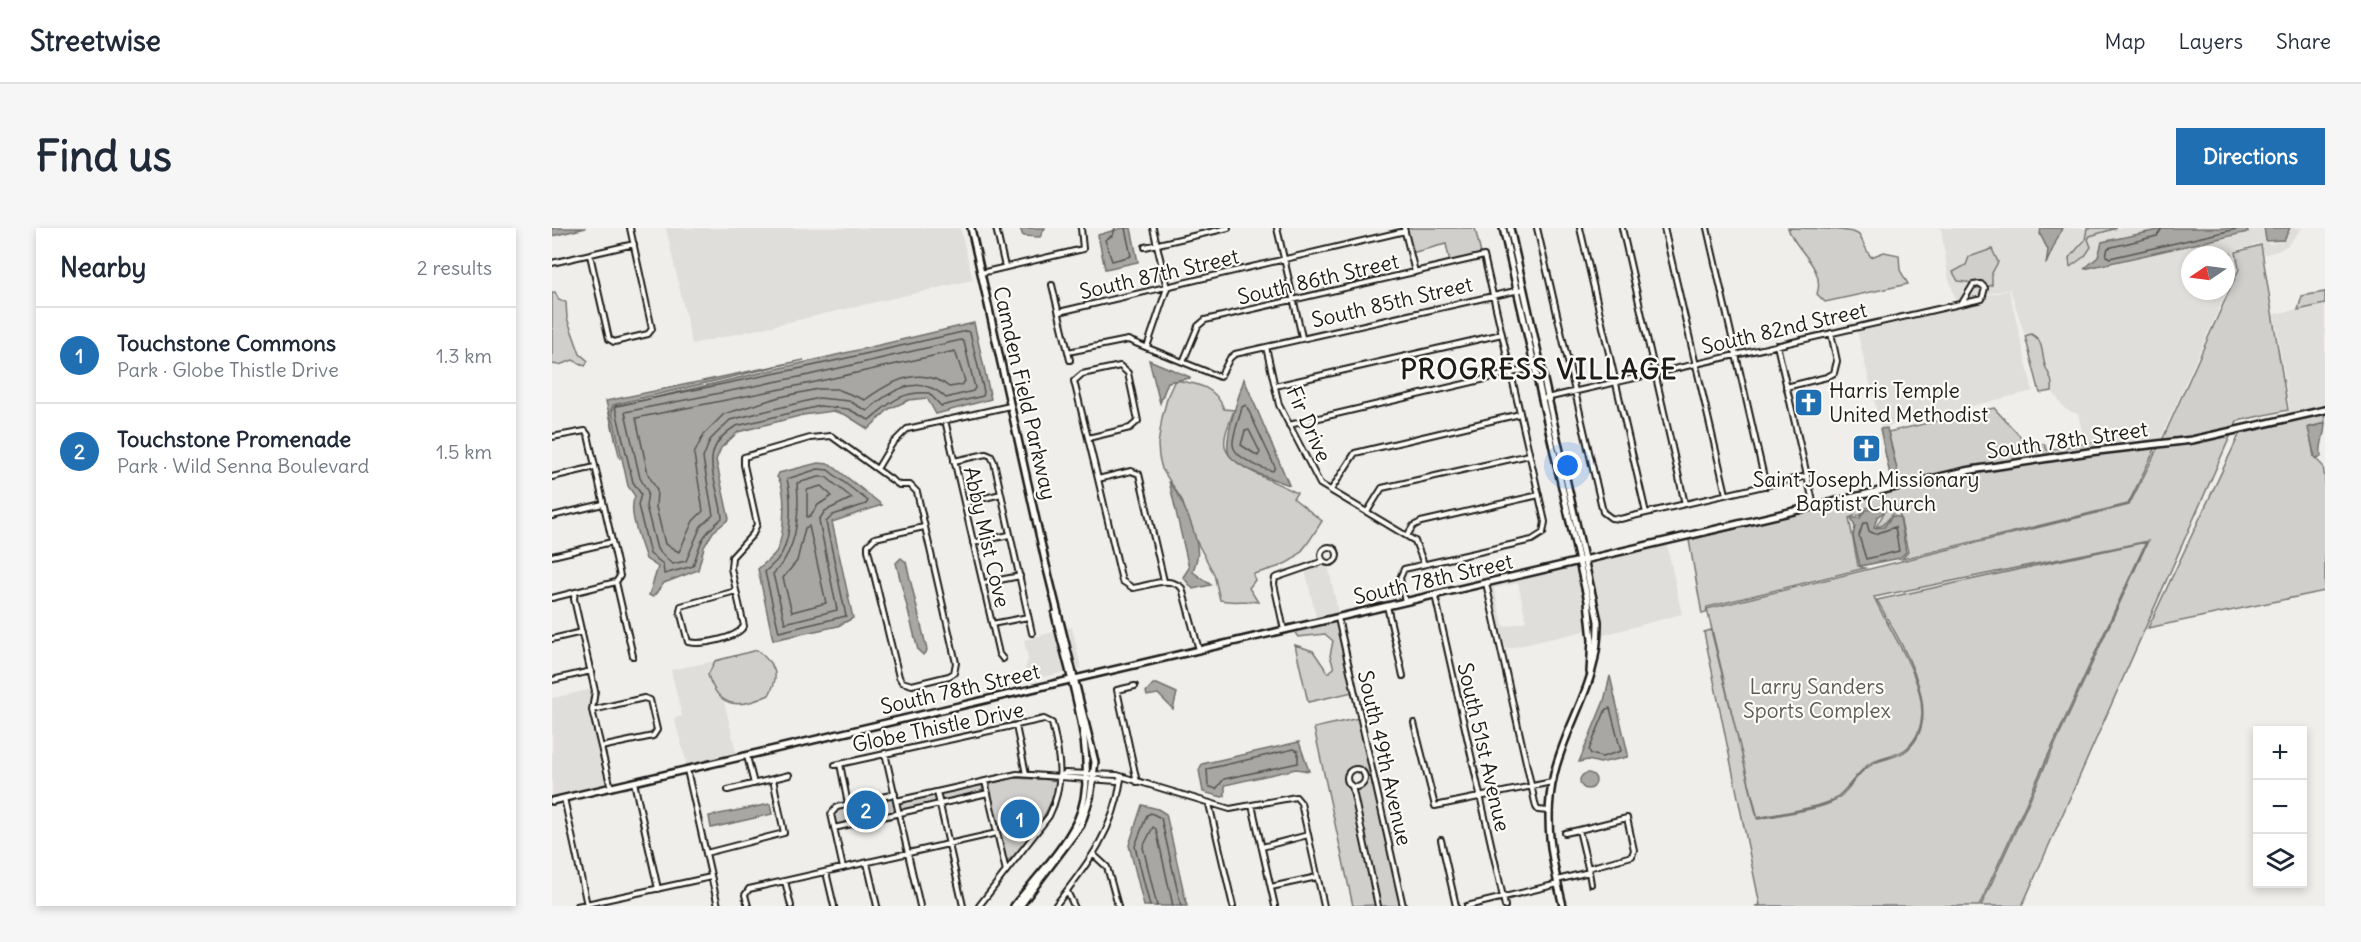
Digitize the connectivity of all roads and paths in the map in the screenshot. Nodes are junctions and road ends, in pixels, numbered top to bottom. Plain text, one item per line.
1 (630, 228) edge
2 (971, 228) edge
3 (996, 228) edge
4 (1081, 228) edge
5 (1153, 228) edge
6 (1227, 228) edge
7 (1277, 228) edge
8 (1503, 228) edge
9 (1510, 228) edge
10 (1537, 228) edge
11 (1580, 228) edge
12 (1622, 228) edge
13 (1664, 228) edge
14 (1707, 228) edge
15 (1404, 230) edge
16 (634, 244) junction
17 (1156, 244) junction
18 (1145, 247) dead end
19 (590, 255) junction
20 (1284, 261) junction
21 (552, 262) edge
22 (1005, 267) junction
23 (1415, 272) junction
24 (981, 273) junction
25 (1052, 285) dead end
26 (1167, 288) junction
27 (1521, 289) junction
28 (1493, 295) junction
29 (1294, 299) junction
30 (1962, 303) junction
31 (1059, 312) junction
32 (1830, 333) junction
33 (1502, 334) junction
34 (1302, 338) junction
35 (1777, 345) junction
36 (1147, 347) junction
37 (1266, 347) junction
38 (1068, 352) junction
39 (1736, 355) junction
40 (1070, 360) dead end
41 (1184, 362) junction
42 (1696, 364) junction
43 (1538, 367) junction
44 (1655, 373) junction
45 (1511, 374) junction
46 (1616, 382) junction
47 (1275, 386) junction
48 (1786, 387) junction
49 (1575, 392) junction
50 (1545, 398) junction
51 (1010, 406) junction
52 (2325, 410) edge
53 (1520, 414) junction
54 (945, 420) junction
55 (1289, 424) junction
56 (552, 437) edge
57 (1088, 438) junction
58 (1529, 455) junction
59 (954, 460) junction
60 (595, 467) junction
61 (877, 469) junction
62 (1807, 476) junction
63 (552, 477) edge
64 (1098, 479) junction
65 (1766, 486) junction
66 (1331, 490) junction
67 (1000, 494) junction
68 (1726, 494) junction
69 (1539, 495) junction
70 (965, 502) junction
71 (603, 504) junction
72 (1685, 504) junction
73 (1814, 507) junction
74 (1367, 512) junction
75 (1646, 513) junction
76 (552, 516) edge
77 (924, 527) junction
78 (1009, 535) junction
79 (1407, 536) junction
80 (612, 543) junction
81 (973, 543) junction
82 (552, 556) edge
83 (1324, 561) junction
84 (1582, 561) junction
85 (1424, 564) junction
86 (1020, 576) junction
87 (1164, 581) junction
88 (616, 582) junction
89 (984, 583) junction
90 (1486, 583) junction
91 (736, 591) junction
92 (575, 592) junction
93 (1435, 595) junction
94 (552, 598) edge
95 (1405, 602) junction
96 (1387, 606) junction
97 (1028, 617) junction
98 (1338, 618) junction
99 (992, 624) junction
100 (1284, 631) junction
101 (582, 632) junction
102 (1032, 633) dead end
103 (552, 639) edge
104 (1199, 651) junction
105 (633, 656) dead end
106 (1003, 659) dead end
107 (591, 671) junction
108 (1403, 676) dead end
109 (552, 680) edge
110 (1073, 680) junction
111 (1135, 686) dead end
112 (592, 710) junction
113 (1414, 723) dead end
114 (1016, 726) junction
115 (601, 747) junction
116 (885, 753) junction
117 (747, 756) junction
118 (687, 770) junction
119 (1026, 774) junction
120 (789, 775) dead end
121 (1061, 776) junction
122 (1091, 777) junction
123 (773, 779) junction
124 (1121, 779) junction
125 (985, 781) junction
126 (634, 782) junction
127 (1552, 782) junction
128 (1137, 783) junction
129 (754, 784) junction
130 (1532, 785) junction
131 (1352, 786) junction
132 (611, 788) junction
133 (728, 790) dead end
134 (937, 792) junction
135 (988, 793) junction
136 (895, 794) junction
137 (564, 798) junction
138 (1480, 798) junction
139 (552, 801) edge
140 (896, 801) junction
141 (848, 804) junction
142 (939, 804) junction
143 (1209, 804) junction
144 (1252, 805) junction
145 (1548, 811) junction
146 (899, 813) junction
147 (834, 828) junction
148 (1580, 830) junction
149 (997, 833) junction
150 (1565, 833) dead end
151 (1308, 835) junction
152 (1441, 840) dead end
153 (949, 844) junction
154 (1262, 847) junction
155 (706, 853) junction
156 (908, 853) junction
157 (1094, 855) junction
158 (867, 862) junction
159 (843, 868) junction
160 (1588, 870) junction
161 (826, 871) junction
162 (1006, 871) junction
163 (711, 877) junction
164 (1317, 877) junction
165 (785, 881) junction
166 (1557, 882) junction
167 (1591, 884) dead end
168 (1271, 887) junction
169 (658, 889) junction
170 (1067, 890) junction
171 (1503, 897) junction
172 (587, 905) edge
173 (577, 906) edge
174 (718, 906) edge
175 (748, 906) edge
176 (791, 906) edge
177 (834, 906) edge
178 (877, 906) edge
179 (920, 906) edge
180 (963, 906) edge
181 (979, 906) edge
182 (1014, 906) edge
183 (1020, 906) edge
184 (1055, 906) edge
185 (1074, 906) edge
186 (1118, 906) edge
187 (1233, 906) edge
188 (1275, 906) edge
189 (1324, 906) edge
190 (1378, 906) edge
191 (1404, 906) edge
192 (1456, 906) edge
193 (1467, 906) edge
194 (1505, 906) edge
195 (1563, 906) edge

1 - 16 street
2 - 24 street, Camden Field Parkway
3 - 22 street
4 - 22 street
5 - 17 street
6 - 17 street
7 - 20 street
8 - 27 street
9 - 27 street
10 - 49 street
11 - 46 street
12 - 44 street
13 - 42 street
14 - 39 street
15 - 20 street, South 87th Street
15 - 23 street
16 - 19 street
16 - 19 street
17 - 18 street
17 - 26 street
19 - 21 street
20 - 26 street, South 87th Street
20 - 29 street
22 - 24 street
23 - 28 street, South 86th Street
23 - 29 street, South 86th Street
24 - 51 street, Camden Field Parkway
25 - 31 street
26 - 31 street, South 87th Street
26 - 36 street
27 - 28 street, South 85th Street
27 - 43 street
28 - 33 street
28 - 34 street, South 85th Street
29 - 34 street
29 - 41 street, South 86th Street
30 - 30 street, South 82nd Street
30 - 32 street, South 82nd Street
31 - 38 street
32 - 35 street, South 82nd Street
32 - 48 street
33 - 45 street
33 - 47 street
34 - 37 street, South 85th Street
35 - 39 street, South 82nd Street
35 - 48 street
36 - 38 street
36 - 41 street
37 - 41 street, South 85th Street
37 - 47 street, Fir Drive
38 - 40 street
39 - 42 street, South 82nd Street
39 - 65 street
42 - 44 street, South 82nd Street
42 - 68 street
43 - 45 street
43 - 50 street
44 - 46 street, South 82nd Street
44 - 72 street
45 - 53 street
45 - 55 street
46 - 49 street, South 82nd Street
46 - 75 street
47 - 55 street, Fir Drive
48 - 62 street
49 - 50 street, South 82nd Street
49 - 75 street
50 - 84 street
51 - 54 street
51 - 110 street, Camden Field Parkway
52 - 73 street, South 78th Street
53 - 58 street
53 - 66 street
54 - 59 street, Abby Mist Cove
54 - 61 street
55 - 66 street, Fir Drive
56 - 60 street
57 - 57 street
57 - 64 street
58 - 69 street
58 - 74 street
59 - 67 street
59 - 70 street, Abby Mist Cove
60 - 63 street
60 - 71 street
61 - 77 street
61 - 91 street
62 - 65 street
62 - 73 street
64 - 87 street
64 - 87 street
65 - 68 street
66 - 74 street, Fir Drive
67 - 70 street
67 - 78 street
68 - 72 street
69 - 79 street
69 - 85 street
70 - 81 street, Abby Mist Cove
71 - 76 street
71 - 80 street
72 - 75 street
73 - 84 street, South 78th Street
74 - 79 street, Fir Drive
77 - 77 street
78 - 81 street
78 - 86 street
79 - 85 street, Fir Drive
80 - 82 street
80 - 88 street
81 - 89 street, Abby Mist Cove
83 - 83 street
83 - 100 street
84 - 90 street, South 78th Street
84 - 127 street
85 - 95 street
86 - 89 street
86 - 97 street
87 - 104 street
88 - 92 street
88 - 105 street
89 - 99 street, Abby Mist Cove
90 - 93 street, South 78th Street
90 - 130 street
91 - 91 street
92 - 94 street
92 - 101 street
93 - 95 street, South 78th Street
93 - 138 street, South 51st Avenue
95 - 96 street, South 78th Street
96 - 98 street, South 78th Street
96 - 108 street
97 - 99 street
97 - 102 street
98 - 100 street, South 78th Street
98 - 191 street, South 49th Avenue
99 - 106 street, Abby Mist Cove
100 - 104 street, South 78th Street
101 - 103 street
101 - 107 street
104 - 110 street, South 78th Street
107 - 109 street
107 - 112 street
110 - 117 street, South 78th Street
110 - 122 street, Camden Field Parkway
111 - 128 street
112 - 115 street
112 - 115 street
113 - 138 street
114 - 116 street, Globe Thistle Drive
114 - 119 street
114 - 121 street, Globe Thistle Drive
115 - 132 street
116 - 136 street
116 - 141 street, Globe Thistle Drive
117 - 118 street, South 78th Street
117 - 129 street
118 - 126 street, South 78th Street
118 - 155 street
119 - 121 street
119 - 125 street
120 - 123 street
121 - 122 street
121 - 162 street, Globe Thistle Drive
122 - 124 street
122 - 182 street, Camden Field Parkway
122 - 183 street, Camden Field Parkway
123 - 129 street
123 - 155 street
124 - 128 street
124 - 157 street
125 - 134 street
125 - 135 street
126 - 132 street, South 78th Street
126 - 169 street
127 - 130 street
127 - 145 street
128 - 143 street
129 - 133 street
130 - 138 street
130 - 145 street
131 - 131 street
131 - 190 street
132 - 137 street, South 78th Street
134 - 140 street
134 - 142 street
135 - 142 street
135 - 149 street
136 - 140 street
136 - 141 street
137 - 139 street, South 78th Street
137 - 172 street
138 - 171 street, South 51st Avenue
140 - 146 street
141 - 147 street
142 - 146 street
142 - 153 street
143 - 144 street
143 - 187 street
144 - 151 street
144 - 154 street
145 - 166 street
146 - 147 street
146 - 156 street
147 - 159 street
148 - 150 street
148 - 160 street
148 - 160 street
149 - 153 street
149 - 162 street
151 - 154 street
151 - 164 street
152 - 192 street
153 - 156 street
153 - 180 street
154 - 168 street
155 - 163 street
156 - 158 street
156 - 179 street
157 - 170 street
157 - 186 street
158 - 159 street
158 - 178 street
159 - 161 street
160 - 166 street
160 - 167 street
161 - 165 street
161 - 177 street
162 - 181 street, Globe Thistle Drive
163 - 169 street
163 - 174 street
164 - 168 street
164 - 189 street
165 - 175 street
165 - 176 street
166 - 171 street
166 - 195 street
168 - 188 street
169 - 172 street
170 - 184 street
170 - 185 street
171 - 193 street
171 - 194 street, South 51st Avenue
172 - 173 street

